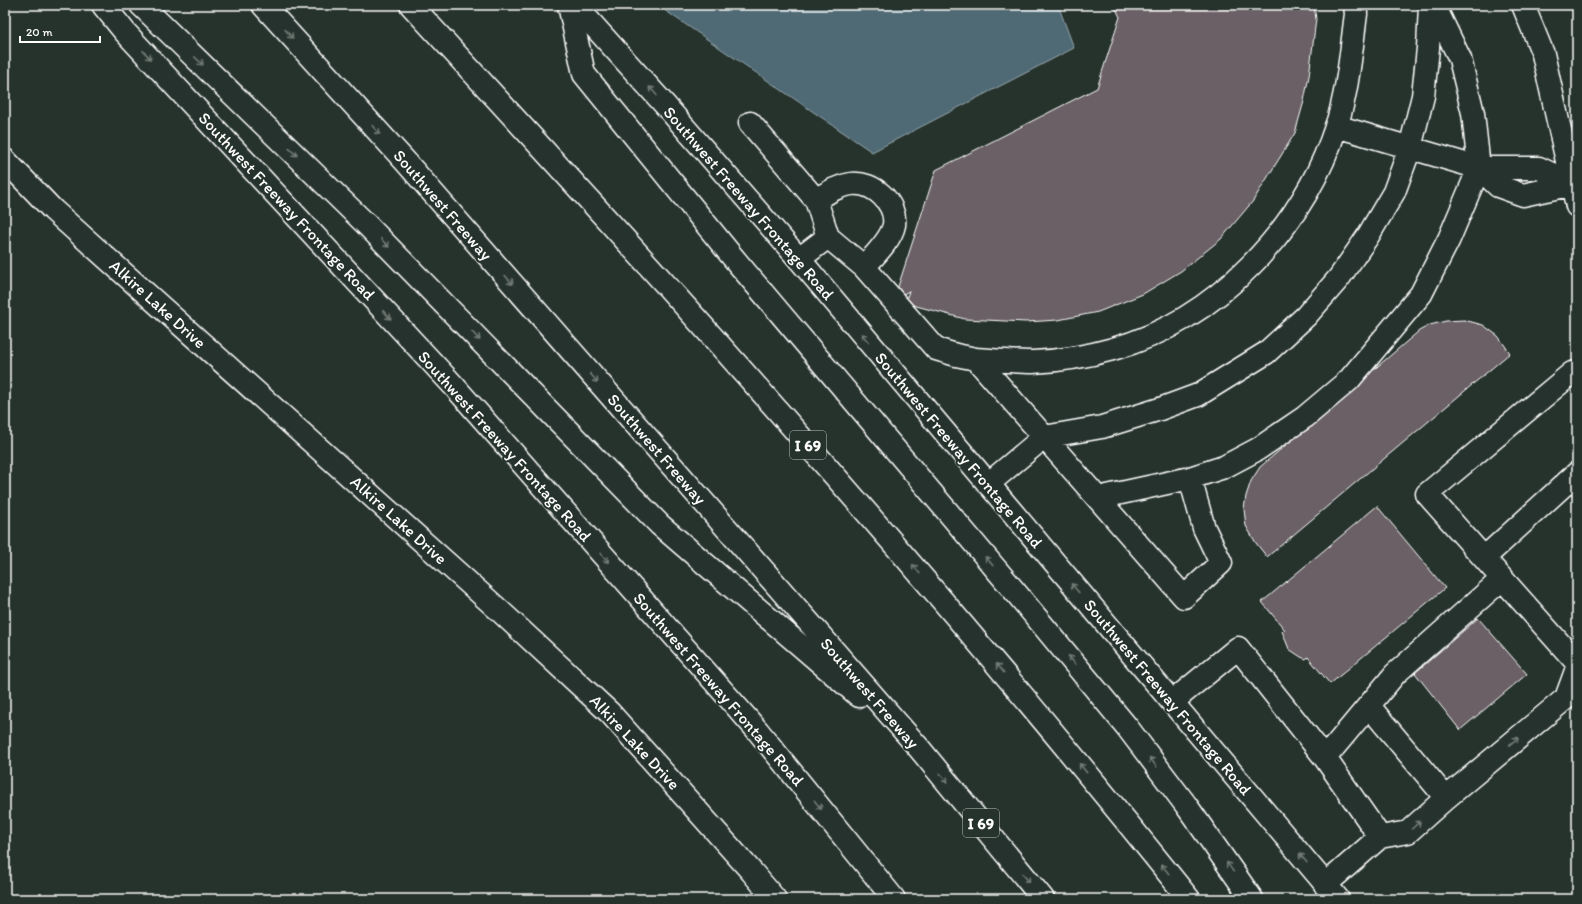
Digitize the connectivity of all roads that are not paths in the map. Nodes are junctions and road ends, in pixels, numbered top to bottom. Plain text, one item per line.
1 (103, 5) edge
2 (141, 5) edge
3 (263, 5) edge
4 (411, 5) edge
5 (569, 5) edge
6 (575, 5) edge
7 (1355, 5) edge
8 (1430, 5) edge
9 (1434, 5) edge
10 (1523, 5) edge
11 (750, 123) dead end
12 (1336, 126) junction
13 (1410, 148) junction
14 (5, 160) edge
15 (1480, 168) junction
16 (1573, 184) junction
17 (816, 200) junction
18 (1577, 206) edge
19 (828, 237) junction
20 (798, 259) junction
21 (864, 267) junction
22 (976, 359) junction
23 (1577, 372) edge
24 (1044, 437) junction
25 (1577, 473) edge
26 (1190, 478) junction
27 (988, 484) junction
28 (1098, 498) junction
29 (1484, 558) junction
30 (1502, 579) junction
31 (1577, 663) edge
32 (1577, 668) edge
33 (1172, 702) junction
34 (1369, 706) junction
35 (919, 748) junction
36 (1325, 758) junction
37 (1446, 798) junction
38 (1380, 837) junction
39 (1332, 892) edge
40 (775, 899) edge
41 (894, 899) edge
42 (1043, 899) edge
43 (1189, 899) edge
44 (1252, 899) edge

1 -> 41 main road, Southwest Freeway Frontage Road
2 -> 35 main road
3 -> 35 main road, Southwest Freeway / I 69
43 -> 4 main road, I 69
44 -> 5 main road
20 -> 6 main road, Southwest Freeway Frontage Road
7 - 12 main road
8 - 13 main road
9 - 15 main road
10 - 16 main road
11 - 17 main road
12 - 13 main road
12 - 22 main road
13 - 15 main road
13 - 24 main road
14 - 40 main road, Alkire Lake Drive
15 - 16 main road
15 - 26 main road
16 - 18 main road
17 - 19 main road
17 - 21 main road
19 - 20 main road
19 - 21 main road
27 -> 20 main road, Southwest Freeway Frontage Road
21 - 22 main road
22 - 24 main road
23 - 29 main road
24 - 27 main road
24 - 28 main road
25 - 29 main road
26 - 28 main road
26 - 28 main road
33 -> 27 main road, Southwest Freeway Frontage Road
29 - 30 main road
30 - 31 main road
30 - 34 main road
37 -> 32 main road
33 - 36 main road
39 -> 33 main road, Southwest Freeway Frontage Road
34 - 36 main road
34 - 37 main road
35 -> 42 main road, Southwest Freeway / I 69
36 - 38 main road
38 -> 37 main road
38 - 39 main road

